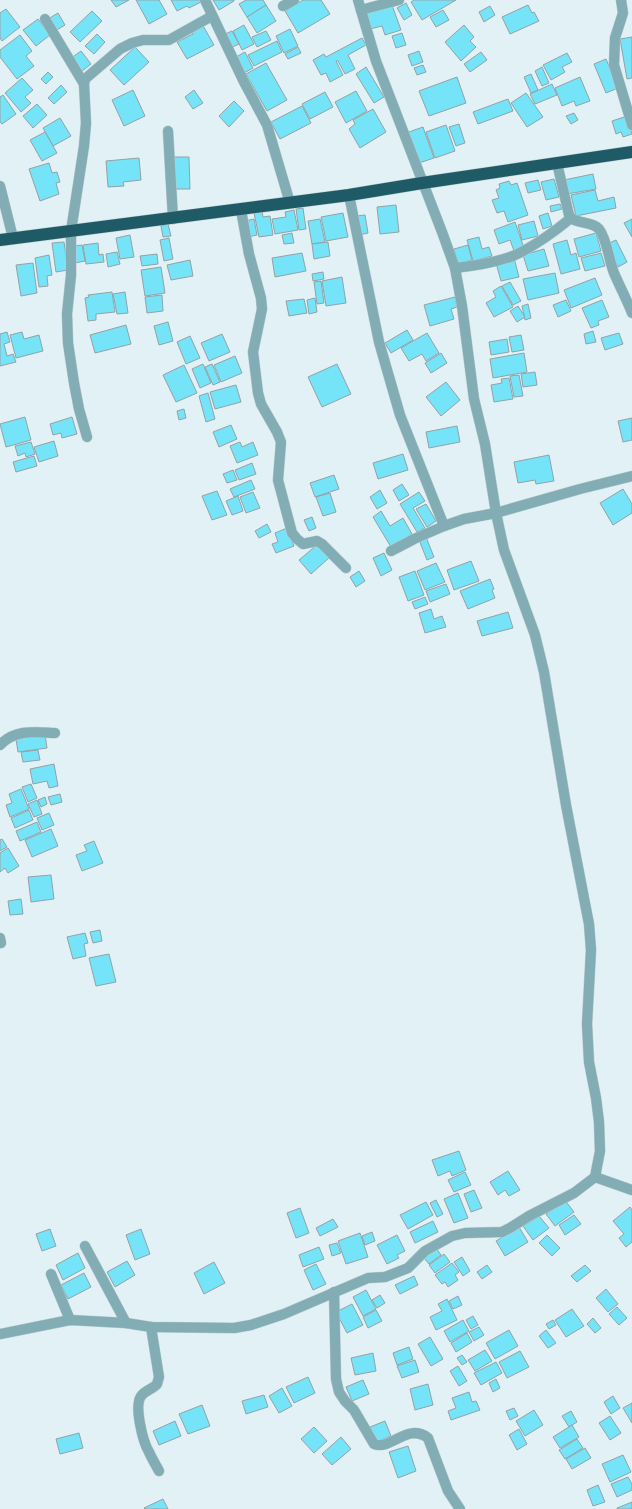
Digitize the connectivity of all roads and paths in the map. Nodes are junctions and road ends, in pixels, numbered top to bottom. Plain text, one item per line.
1 (205, 0) edge
2 (294, 0) edge
3 (358, 0) edge
4 (399, 0) edge
5 (621, 0) edge
6 (283, 6) dead end
7 (361, 10) junction
8 (212, 16) junction
9 (45, 18) dead end
10 (84, 84) junction
11 (632, 125) edge
12 (168, 131) dead end
13 (632, 152) edge
14 (557, 163) junction
15 (422, 183) junction
16 (0, 186) edge
17 (349, 195) junction
18 (290, 203) junction
19 (241, 210) junction
20 (173, 218) junction
21 (570, 218) junction
22 (71, 231) junction
23 (13, 238) junction
24 (0, 240) edge
25 (454, 268) junction
26 (632, 313) edge
27 (87, 436) dead end
28 (632, 476) edge
29 (496, 513) junction
30 (444, 526) junction
31 (391, 551) dead end
32 (346, 568) dead end
33 (54, 733) dead end
34 (0, 745) edge
35 (595, 1177) junction
36 (632, 1190) edge
37 (85, 1246) dead end
38 (51, 1274) dead end
39 (334, 1292) junction
40 (70, 1320) junction
41 (126, 1323) junction
42 (151, 1327) junction
43 (0, 1334) edge
44 (159, 1471) dead end
45 (460, 1509) edge

1 - 8 street
2 - 6 street
3 - 7 street
4 - 7 street
5 - 11 street
7 - 15 street
8 - 10 street
8 - 18 street
9 - 10 street
10 - 22 street
12 - 20 street
13 - 14 highway
14 - 15 highway
14 - 21 street
15 - 17 highway
15 - 25 street
16 - 23 street
17 - 18 highway
17 - 30 street
18 - 19 highway
19 - 20 highway
19 - 32 street
20 - 22 highway
21 - 25 street
21 - 26 street
22 - 23 highway
22 - 27 street
23 - 24 highway
25 - 29 street
28 - 29 street
29 - 30 street
29 - 35 street
30 - 31 street
33 - 34 street
35 - 36 street
35 - 39 street
37 - 41 street
38 - 40 street
39 - 42 street
39 - 45 street
40 - 41 street
40 - 43 street
41 - 42 street
42 - 44 street

